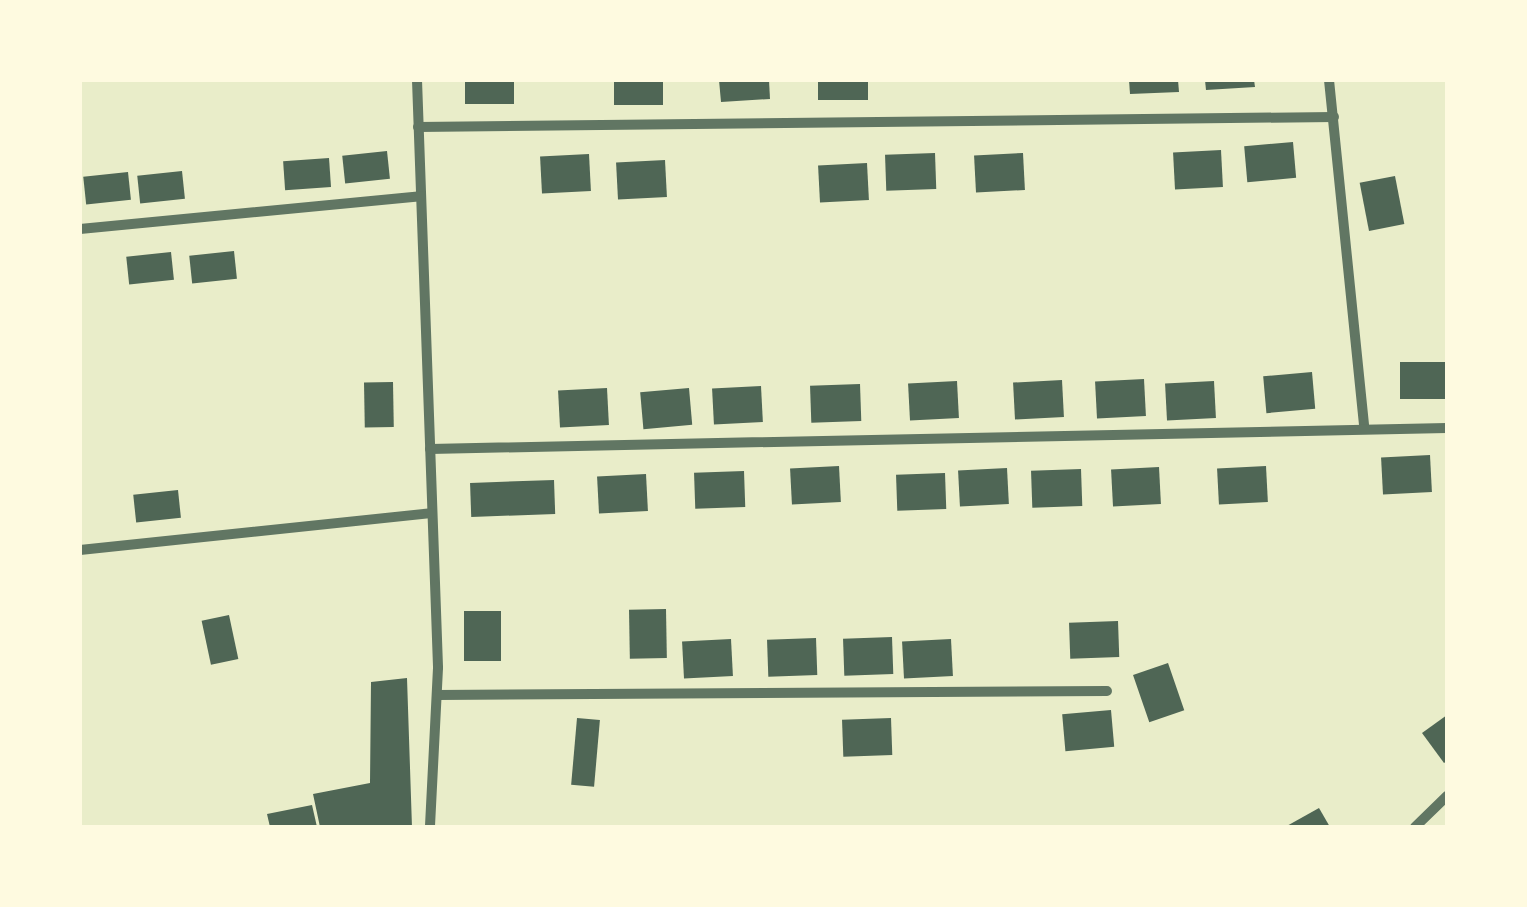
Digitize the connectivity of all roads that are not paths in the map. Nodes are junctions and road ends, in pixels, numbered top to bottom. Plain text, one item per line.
1 (418, 80) edge
2 (1329, 80) edge
3 (1334, 118) junction
4 (418, 127) junction
5 (420, 196) junction
6 (80, 229) edge
7 (1364, 426) junction
8 (1447, 428) edge
9 (430, 449) junction
10 (431, 513) junction
11 (80, 550) edge
12 (1107, 690) dead end
13 (437, 695) junction
14 (1447, 796) edge
15 (430, 827) edge
16 (1415, 827) edge

1 - 4 street
2 - 3 street
3 - 4 street
3 - 7 street
4 - 5 street
5 - 6 street
5 - 9 street
7 - 8 street
7 - 9 street
9 - 10 street
10 - 11 street
10 - 13 street
12 - 13 street
13 - 15 street
14 - 16 street

